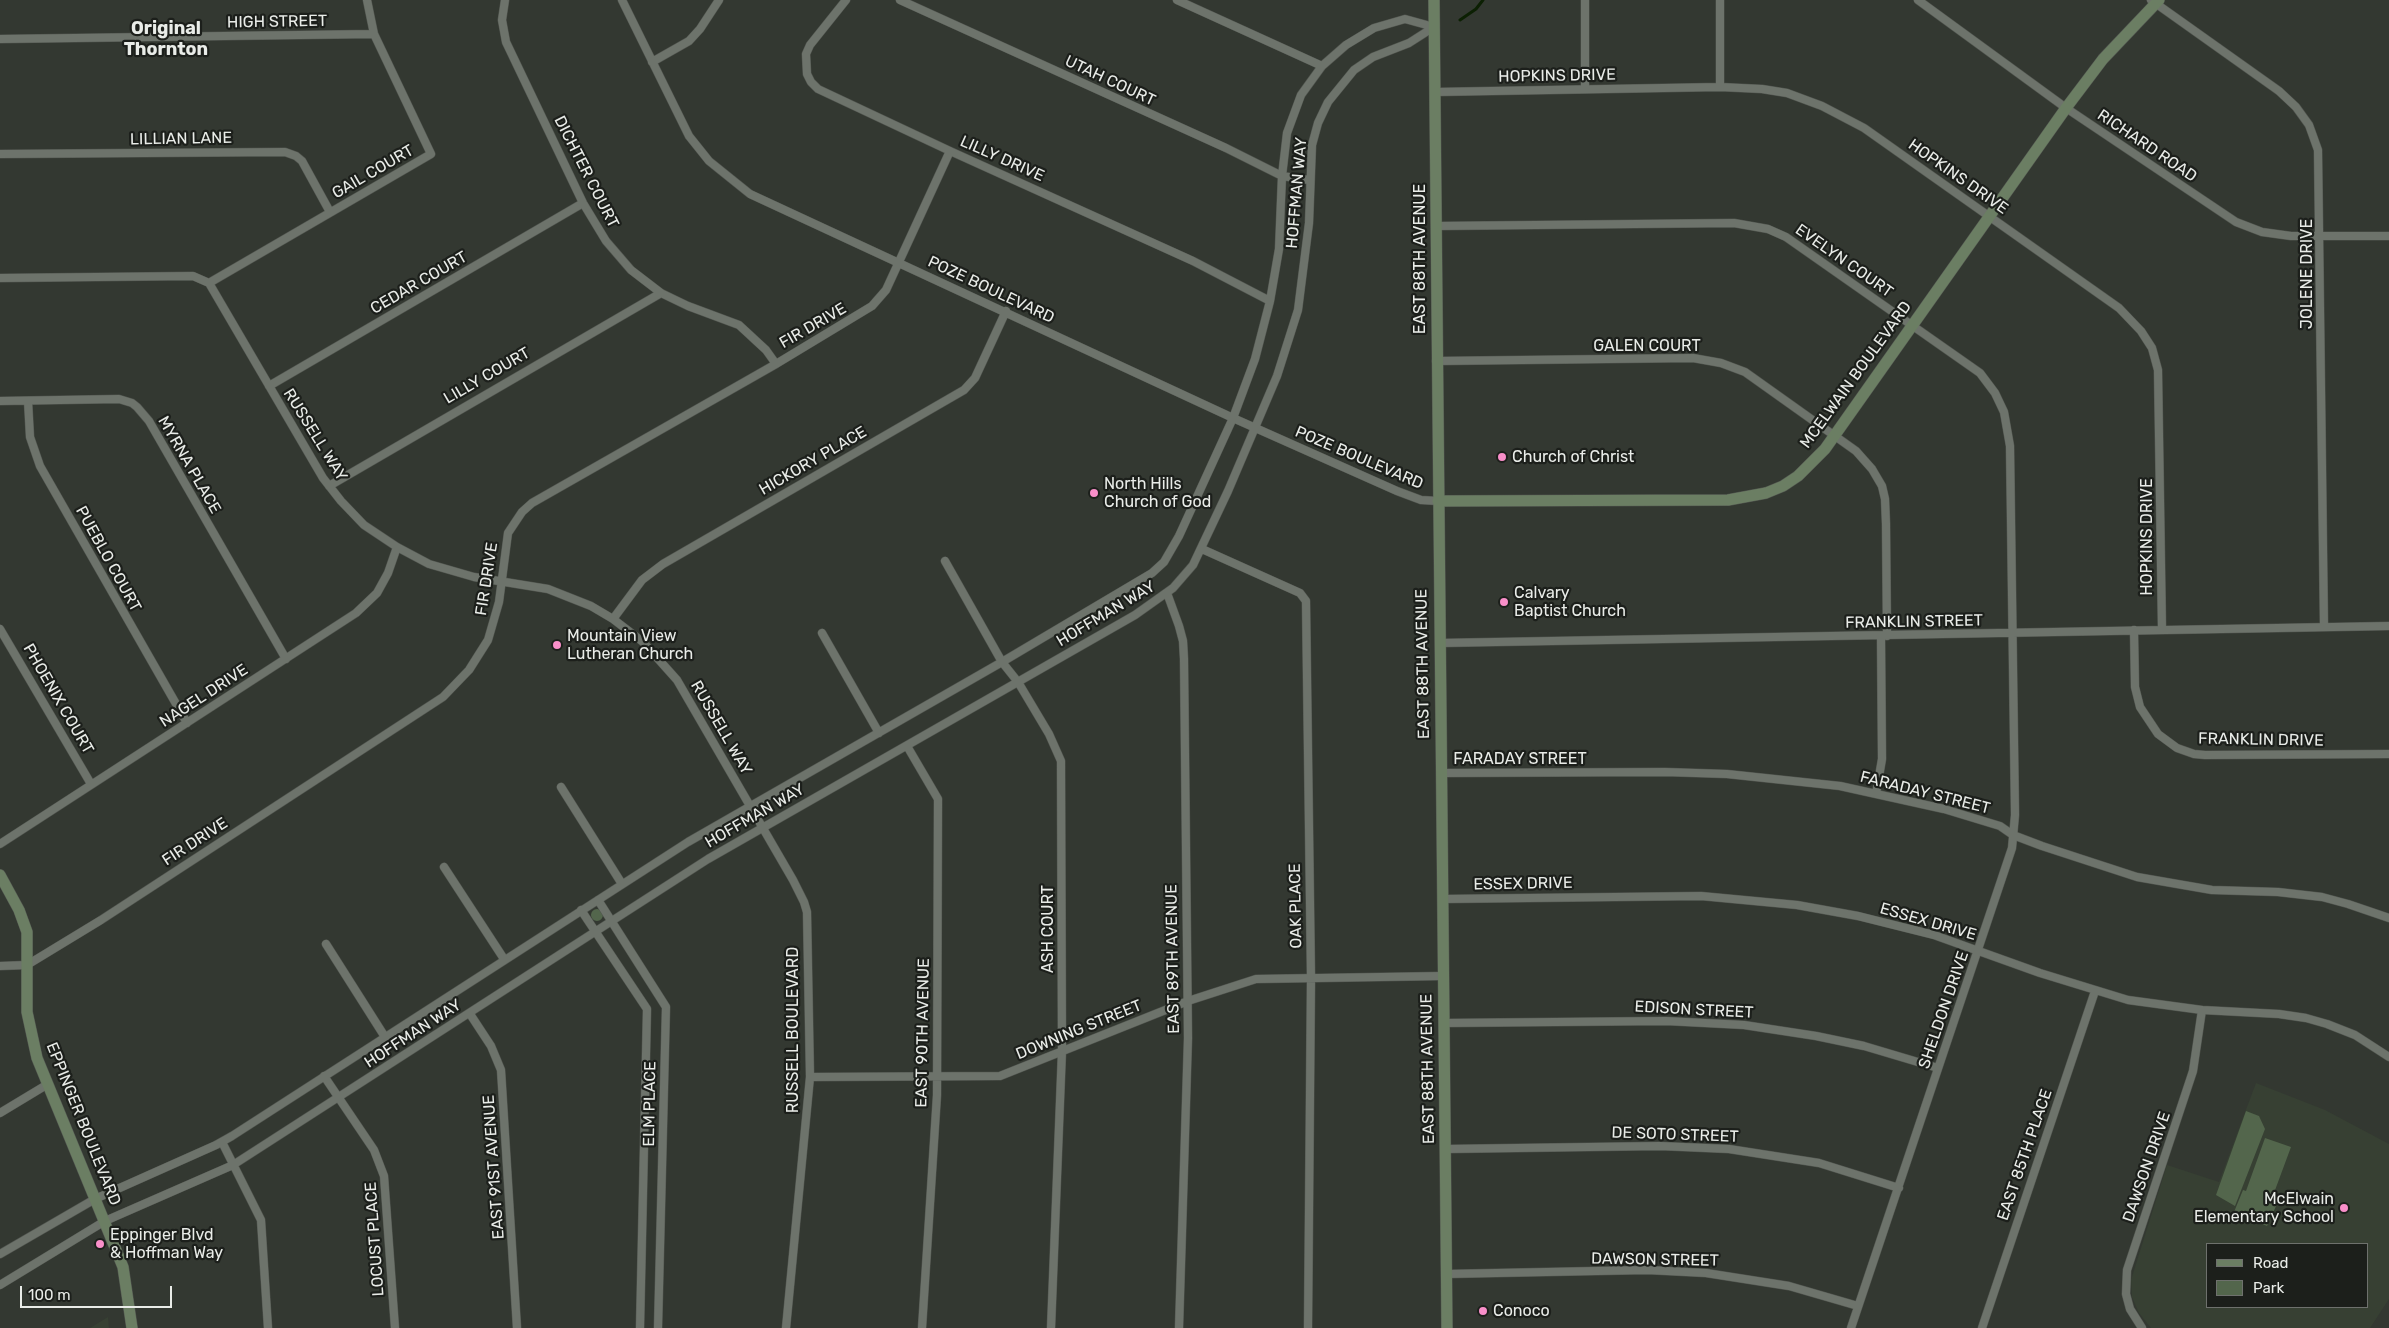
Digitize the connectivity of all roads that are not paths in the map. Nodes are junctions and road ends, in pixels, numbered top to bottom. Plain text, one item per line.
1 (366, 0) edge
2 (505, 0) edge
3 (622, 0) edge
4 (719, 0) edge
5 (846, 0) edge
6 (900, 0) edge
7 (1177, 0) edge
8 (1434, 0) edge
9 (1585, 0) edge
10 (1720, 0) edge
11 (1918, 0) edge
12 (2155, 1) edge
13 (1434, 27) junction
14 (374, 34) junction
15 (0, 39) edge
16 (652, 62) junction
17 (1322, 66) junction
18 (1720, 87) junction
19 (1585, 89) junction
20 (1435, 92) junction
21 (2066, 108) junction
22 (950, 151) junction
23 (0, 154) edge
24 (1282, 176) junction
25 (1309, 180) junction
26 (583, 203) junction
27 (330, 212) junction
28 (1990, 216) junction
29 (1436, 226) junction
30 (2389, 236) edge
31 (2320, 237) junction
32 (899, 263) junction
33 (0, 278) edge
34 (209, 283) junction
35 (661, 293) junction
36 (1270, 301) junction
37 (1006, 311) junction
38 (1912, 325) junction
39 (1436, 361) junction
40 (776, 364) junction
41 (269, 386) junction
42 (0, 401) edge
43 (28, 401) junction
44 (1233, 418) junction
45 (1256, 428) junction
46 (1835, 436) junction
47 (329, 486) junction
48 (1438, 501) junction
49 (397, 547) junction
50 (1202, 550) junction
51 (945, 561) dead end
52 (502, 580) junction
53 (1167, 593) junction
54 (613, 619) junction
55 (2389, 626) edge
56 (2324, 627) junction
57 (0, 629) edge
58 (2134, 630) junction
59 (2162, 630) junction
60 (822, 633) dead end
61 (2011, 633) junction
62 (1884, 637) junction
63 (1440, 643) junction
64 (286, 659) junction
65 (1002, 662) junction
66 (1018, 682) junction
67 (186, 723) junction
68 (879, 733) junction
69 (907, 746) junction
70 (2389, 754) edge
71 (1441, 773) junction
72 (91, 784) junction
73 (561, 787) dead end
74 (1876, 794) junction
75 (749, 806) junction
76 (762, 829) junction
77 (2013, 835) junction
78 (0, 844) edge
79 (444, 867) dead end
80 (0, 875) edge
81 (622, 884) junction
82 (1442, 899) junction
83 (598, 900) junction
84 (582, 910) junction
85 (2389, 918) edge
86 (612, 921) junction
87 (596, 932) junction
88 (326, 944) dead end
89 (1979, 951) junction
90 (504, 959) junction
91 (26, 965) junction
92 (0, 966) edge
93 (1443, 976) junction
94 (1310, 978) junction
95 (2095, 991) junction
96 (1188, 1001) junction
97 (2202, 1010) junction
98 (470, 1014) junction
99 (1444, 1023) junction
100 (384, 1037) junction
101 (1062, 1051) junction
102 (2389, 1057) edge
103 (1938, 1068) junction
104 (324, 1076) junction
105 (810, 1077) junction
106 (937, 1077) junction
107 (48, 1084) junction
108 (338, 1098) junction
109 (0, 1113) edge
110 (222, 1142) junction
111 (1445, 1149) junction
112 (233, 1165) junction
113 (1899, 1188) junction
114 (95, 1199) junction
115 (105, 1221) junction
116 (0, 1254) edge
117 (1446, 1274) junction
118 (0, 1285) edge
119 (1858, 1306) junction
120 (132, 1328) edge
121 (268, 1328) edge
122 (395, 1328) edge
123 (517, 1328) edge
124 (640, 1328) edge
125 (658, 1328) edge
126 (786, 1328) edge
127 (922, 1328) edge
128 (1051, 1328) edge
129 (1179, 1328) edge
130 (1308, 1328) edge
131 (1447, 1328) edge
132 (1851, 1328) edge
133 (1982, 1328) edge
134 (2142, 1328) edge

1 - 14 street, GAIL COURT
2 - 26 street, DICHTER COURT
3 - 16 street, POZE BOULEVARD
4 - 16 street
5 - 22 street, LILLY DRIVE
6 - 24 street, UTAH COURT
7 - 17 street
8 - 13 street, EAST 88TH AVENUE
9 - 19 street
10 - 18 street
11 - 21 street, RICHARD ROAD
12 - 21 street, MCELWAIN BOULEVARD
12 - 31 street, JOLENE DRIVE
13 - 17 street, HOFFMAN WAY
13 - 20 street, EAST 88TH AVENUE
13 - 25 street, HOFFMAN WAY
14 - 15 street, HIGH STREET
14 - 27 street, GAIL COURT
16 - 32 street, POZE BOULEVARD
17 - 24 street, HOFFMAN WAY
18 - 19 street, HOPKINS DRIVE
18 - 28 street, HOPKINS DRIVE
19 - 20 street, HOPKINS DRIVE
20 - 29 street, EAST 88TH AVENUE
21 - 28 street, MCELWAIN BOULEVARD
21 - 31 street, RICHARD ROAD
22 - 32 street, FIR DRIVE
22 - 36 street, LILLY DRIVE
23 - 27 street, LILLIAN LANE
24 - 25 street, UTAH COURT
24 - 36 street, HOFFMAN WAY
25 - 45 street, HOFFMAN WAY
26 - 35 street, DICHTER COURT
26 - 41 street, CEDAR COURT
27 - 34 street, GAIL COURT
28 - 38 street, MCELWAIN BOULEVARD
28 - 59 street, HOPKINS DRIVE
29 - 38 street, EVELYN COURT
29 - 39 street, EAST 88TH AVENUE
30 - 31 street, RICHARD ROAD
31 - 56 street, JOLENE DRIVE
32 - 37 street, POZE BOULEVARD
32 - 40 street, FIR DRIVE
33 - 34 street
34 - 41 street, RUSSELL WAY
35 - 40 street, DICHTER COURT
35 - 47 street, LILLY COURT
36 - 44 street, HOFFMAN WAY
37 - 44 street, POZE BOULEVARD
37 - 54 street, HICKORY PLACE
38 - 46 street, MCELWAIN BOULEVARD
38 - 61 street, EVELYN COURT
39 - 46 street, GALEN COURT
39 - 48 street, EAST 88TH AVENUE
40 - 52 street, FIR DRIVE
41 - 47 street, RUSSELL WAY
42 - 43 street, MYRNA PLACE
43 - 64 street, MYRNA PLACE
43 - 67 street, PUEBLO COURT
44 - 45 street, POZE BOULEVARD
44 - 65 street, HOFFMAN WAY
45 - 48 street, POZE BOULEVARD
45 - 50 street, HOFFMAN WAY
46 - 48 street, MCELWAIN BOULEVARD
46 - 62 street, GALEN COURT
47 - 49 street, RUSSELL WAY
48 - 63 street, EAST 88TH AVENUE
49 - 52 street, RUSSELL WAY
49 - 64 street, NAGEL DRIVE
50 - 53 street, HOFFMAN WAY
50 - 94 street, OAK PLACE
51 - 65 street, ASH COURT
52 - 54 street, RUSSELL WAY
52 - 91 street, FIR DRIVE
53 - 66 street, HOFFMAN WAY
53 - 96 street, EAST 89TH AVENUE
54 - 75 street, RUSSELL WAY
55 - 56 street, FRANKLIN STREET
56 - 59 street, FRANKLIN STREET
57 - 72 street, PHOENIX COURT
58 - 59 street, FRANKLIN STREET
58 - 61 street, FRANKLIN STREET
58 - 70 street, FRANKLIN DRIVE
60 - 68 street
61 - 62 street, FRANKLIN STREET
61 - 77 street, SHELDON DRIVE
62 - 63 street, FRANKLIN STREET
62 - 74 street, GALEN COURT
63 - 71 street, EAST 88TH AVENUE
64 - 67 street, NAGEL DRIVE
65 - 66 street, ASH COURT
65 - 68 street, HOFFMAN WAY
66 - 69 street, HOFFMAN WAY
66 - 101 street, ASH COURT
67 - 72 street, NAGEL DRIVE
68 - 75 street, HOFFMAN WAY
69 - 76 street, HOFFMAN WAY
69 - 106 street, EAST 90TH AVENUE
71 - 74 street, FARADAY STREET
71 - 82 street, EAST 88TH AVENUE
72 - 78 street, NAGEL DRIVE
73 - 81 street
74 - 77 street, FARADAY STREET
75 - 76 street, RUSSELL BOULEVARD
75 - 81 street, HOFFMAN WAY
76 - 86 street, HOFFMAN WAY
76 - 105 street, RUSSELL BOULEVARD
77 - 85 street, FARADAY STREET
77 - 89 street, SHELDON DRIVE
79 - 90 street
80 - 91 street, EPPINGER BOULEVARD
81 - 83 street, HOFFMAN WAY
82 - 89 street, ESSEX DRIVE
82 - 93 street, EAST 88TH AVENUE
83 - 84 street, HOFFMAN WAY
83 - 86 street, ELM PLACE
84 - 87 street, ELM PLACE
84 - 90 street, HOFFMAN WAY
86 - 87 street, HOFFMAN WAY
86 - 125 street, ELM PLACE
87 - 98 street, HOFFMAN WAY
87 - 124 street, ELM PLACE
88 - 100 street
89 - 95 street, ESSEX DRIVE
89 - 103 street, SHELDON DRIVE
90 - 100 street, HOFFMAN WAY
91 - 92 street, FIR DRIVE
91 - 107 street, EPPINGER BOULEVARD
93 - 94 street, DOWNING STREET
93 - 99 street, EAST 88TH AVENUE
94 - 96 street, DOWNING STREET
94 - 130 street, OAK PLACE
95 - 97 street, ESSEX DRIVE
95 - 133 street, EAST 85TH PLACE
96 - 101 street, DOWNING STREET
96 - 129 street, EAST 89TH AVENUE
97 - 102 street, ESSEX DRIVE
97 - 134 street, DAWSON DRIVE
98 - 108 street, HOFFMAN WAY
98 - 123 street, EAST 91ST AVENUE
99 - 103 street, EDISON STREET
99 - 111 street, EAST 88TH AVENUE
100 - 104 street, HOFFMAN WAY
101 - 106 street, DOWNING STREET
101 - 128 street, ASH COURT
103 - 113 street, SHELDON DRIVE
104 - 108 street, LOCUST PLACE
104 - 110 street, HOFFMAN WAY
105 - 106 street, DOWNING STREET
105 - 126 street, RUSSELL BOULEVARD
106 - 127 street, EAST 90TH AVENUE
107 - 109 street
107 - 114 street, EPPINGER BOULEVARD
108 - 112 street, HOFFMAN WAY
108 - 122 street, LOCUST PLACE
110 - 112 street
110 - 114 street, HOFFMAN WAY
111 - 113 street, DE SOTO STREET
111 - 117 street, EAST 88TH AVENUE
112 - 115 street, HOFFMAN WAY
112 - 121 street
113 - 119 street, SHELDON DRIVE
114 - 115 street, EPPINGER BOULEVARD
114 - 116 street, HOFFMAN WAY
115 - 118 street, HOFFMAN WAY
115 - 120 street, EPPINGER BOULEVARD
117 - 119 street, DAWSON STREET
117 - 131 street, EAST 88TH AVENUE
119 - 132 street, SHELDON DRIVE

